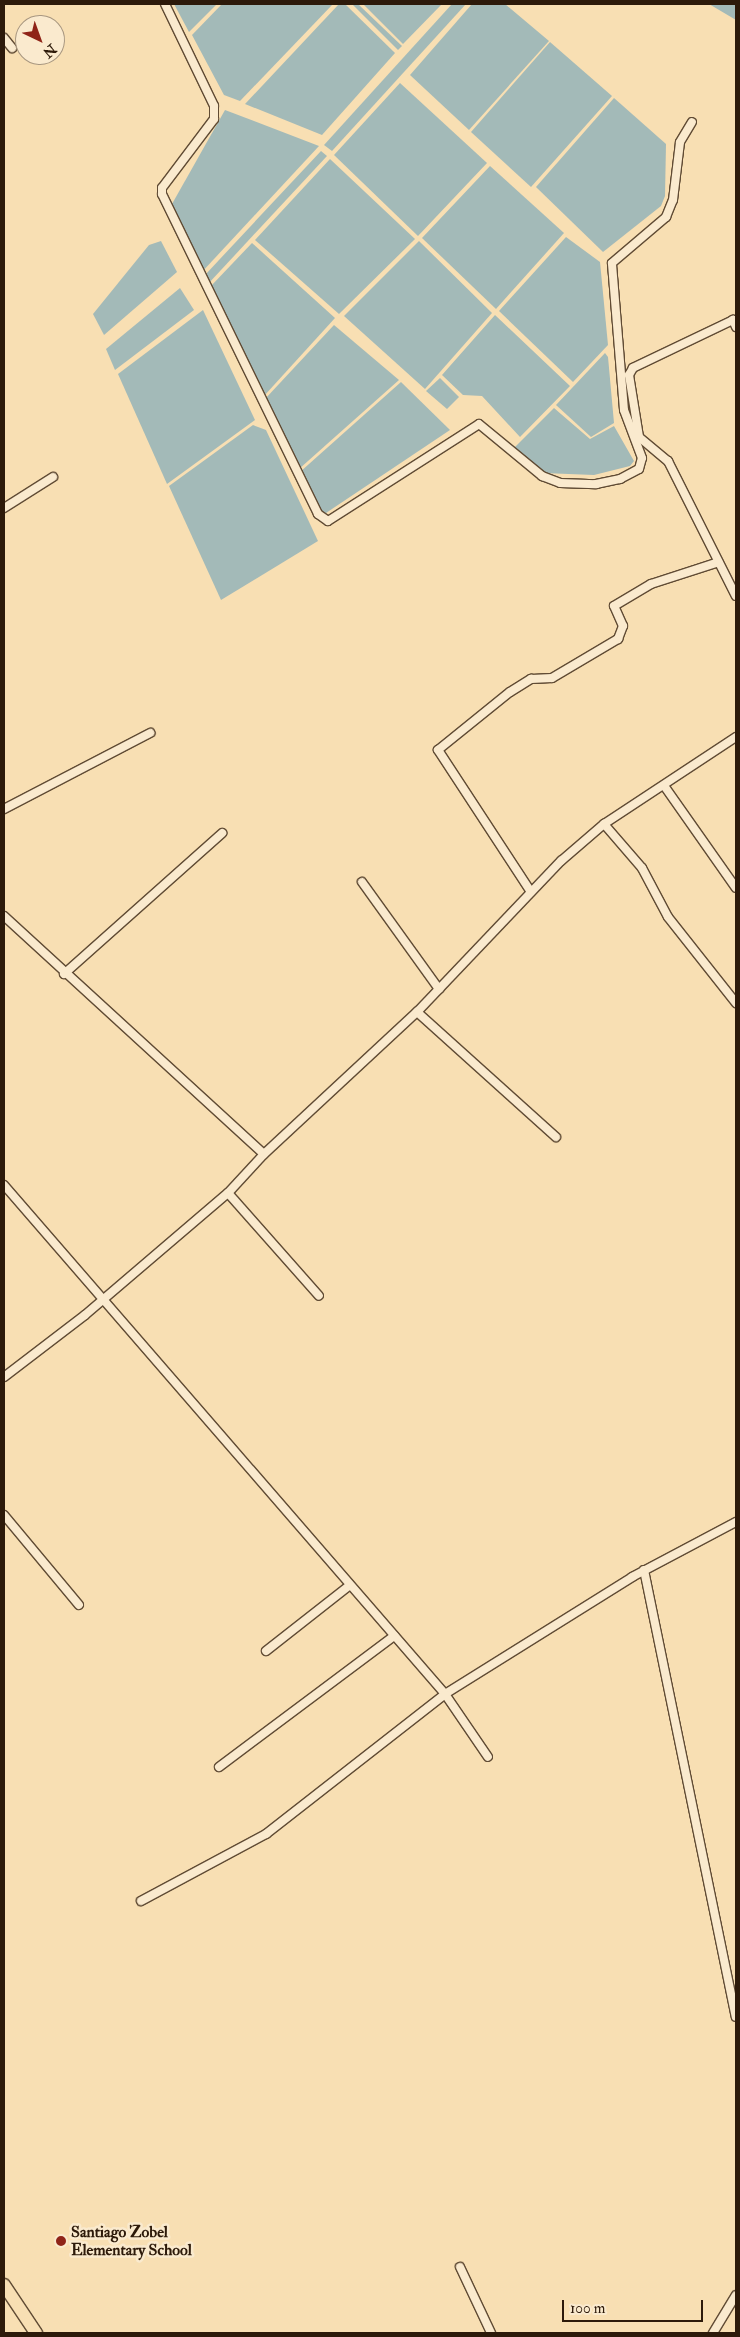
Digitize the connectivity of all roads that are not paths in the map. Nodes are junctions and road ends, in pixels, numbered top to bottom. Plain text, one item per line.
1 (165, 4) edge
2 (4, 38) edge
3 (12, 48) dead end
4 (692, 122) dead end
5 (736, 327) edge
6 (53, 476) dead end
7 (4, 508) edge
8 (719, 562) junction
9 (736, 596) edge
10 (150, 733) dead end
11 (736, 737) edge
12 (665, 787) junction
13 (4, 809) edge
14 (604, 824) junction
15 (222, 833) dead end
16 (362, 882) dead end
17 (736, 888) edge
18 (531, 892) junction
19 (4, 916) edge
20 (64, 974) junction
21 (439, 989) junction
22 (736, 1003) edge
23 (416, 1012) junction
24 (556, 1137) dead end
25 (264, 1154) junction
26 (4, 1185) edge
27 (228, 1193) junction
28 (319, 1296) dead end
29 (101, 1300) junction
30 (4, 1377) edge
31 (4, 1515) edge
32 (736, 1522) edge
33 (644, 1570) junction
34 (349, 1586) junction
35 (79, 1605) dead end
36 (394, 1636) junction
37 (266, 1651) dead end
38 (444, 1694) junction
39 (488, 1756) dead end
40 (218, 1767) dead end
41 (141, 1901) dead end
42 (736, 2017) edge
43 (460, 2267) dead end
44 (4, 2285) edge
45 (736, 2295) edge
46 (36, 2333) edge
47 (491, 2333) edge
48 (713, 2333) edge

1 - 4 street
2 - 3 street
5 - 8 street
6 - 7 street
8 - 9 street
8 - 18 street
10 - 13 street
11 - 12 street
12 - 14 street
12 - 17 street
14 - 18 street
14 - 22 street
15 - 20 street
16 - 21 street
18 - 21 street
19 - 20 street
20 - 25 street
21 - 23 street
23 - 24 street
23 - 25 street
25 - 27 street
26 - 29 street
27 - 28 street
27 - 29 street
29 - 30 street
29 - 34 street
31 - 35 street
32 - 33 street
33 - 38 street
33 - 42 street
34 - 36 street
34 - 37 street
36 - 38 street
36 - 40 street
38 - 39 street
38 - 41 street
43 - 47 street
44 - 46 main road
45 - 48 street

